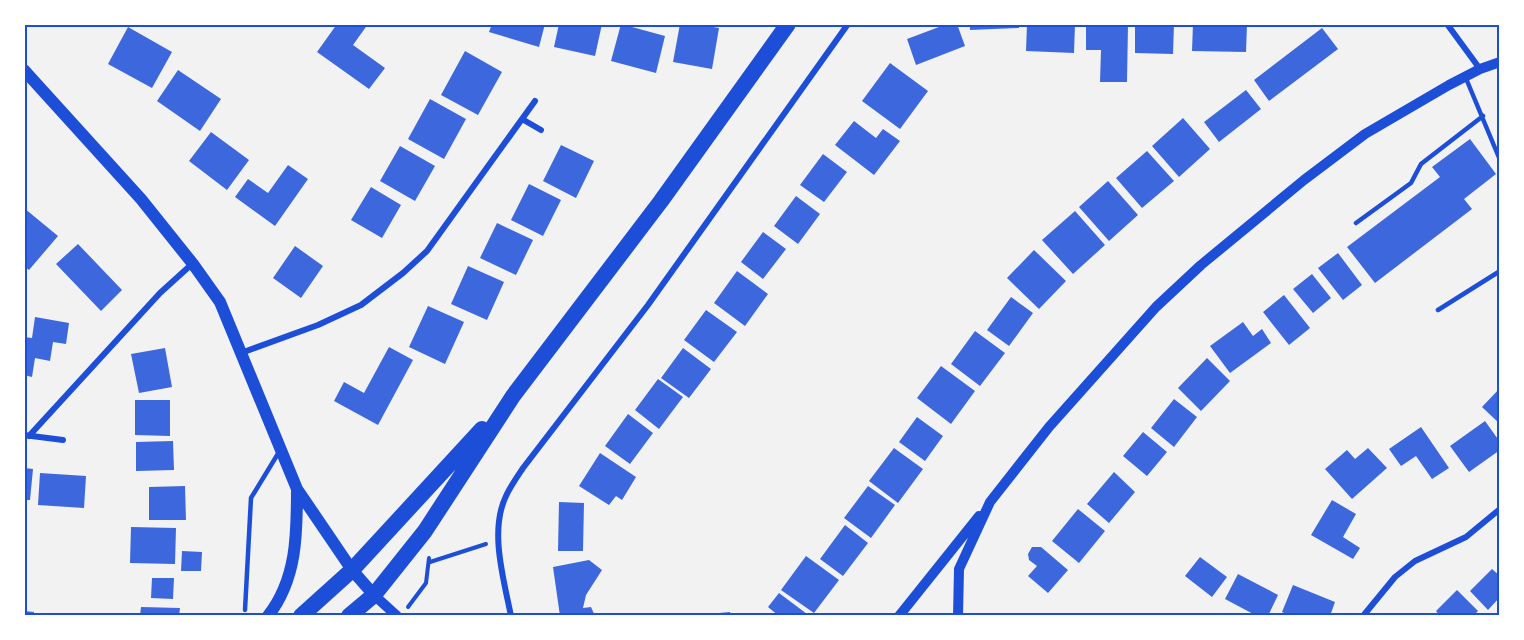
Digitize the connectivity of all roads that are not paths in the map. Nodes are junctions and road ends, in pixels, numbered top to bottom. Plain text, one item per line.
1 (788, 24) edge
2 (848, 24) edge
3 (1447, 24) edge
4 (1500, 62) edge
5 (1480, 69) junction
6 (24, 70) edge
7 (1465, 76) junction
8 (535, 101) dead end
9 (1483, 116) junction
10 (522, 119) junction
11 (541, 130) dead end
12 (1500, 160) edge
13 (1356, 223) dead end
14 (193, 264) junction
15 (1500, 271) edge
16 (1438, 310) dead end
17 (241, 353) junction
18 (513, 396) junction
19 (27, 436) edge
20 (63, 440) dead end
21 (280, 450) junction
22 (297, 489) junction
23 (990, 502) junction
24 (1500, 509) edge
25 (352, 570) junction
26 (374, 595) junction
27 (245, 610) dead end
28 (268, 616) edge
29 (301, 616) edge
30 (350, 616) edge
31 (397, 616) edge
32 (511, 616) edge
33 (899, 616) edge
34 (958, 616) edge
35 (1363, 616) edge

1 - 18 highway
2 - 32 street
3 - 5 street
4 - 5 street
5 - 7 street
6 - 14 main road
7 - 9 lane
7 - 23 street
8 - 10 street
9 - 12 lane
9 - 13 lane
10 - 11 street
10 - 17 street
14 - 17 main road
14 - 19 street
15 - 16 lane
17 - 21 main road
18 - 25 highway
18 - 26 highway
19 - 20 street
21 - 22 main road
21 - 27 lane
22 - 25 main road
22 - 28 main road
23 - 33 street
23 - 34 street
24 - 35 street
25 - 26 main road
25 - 29 highway
26 - 30 highway
26 - 31 street

